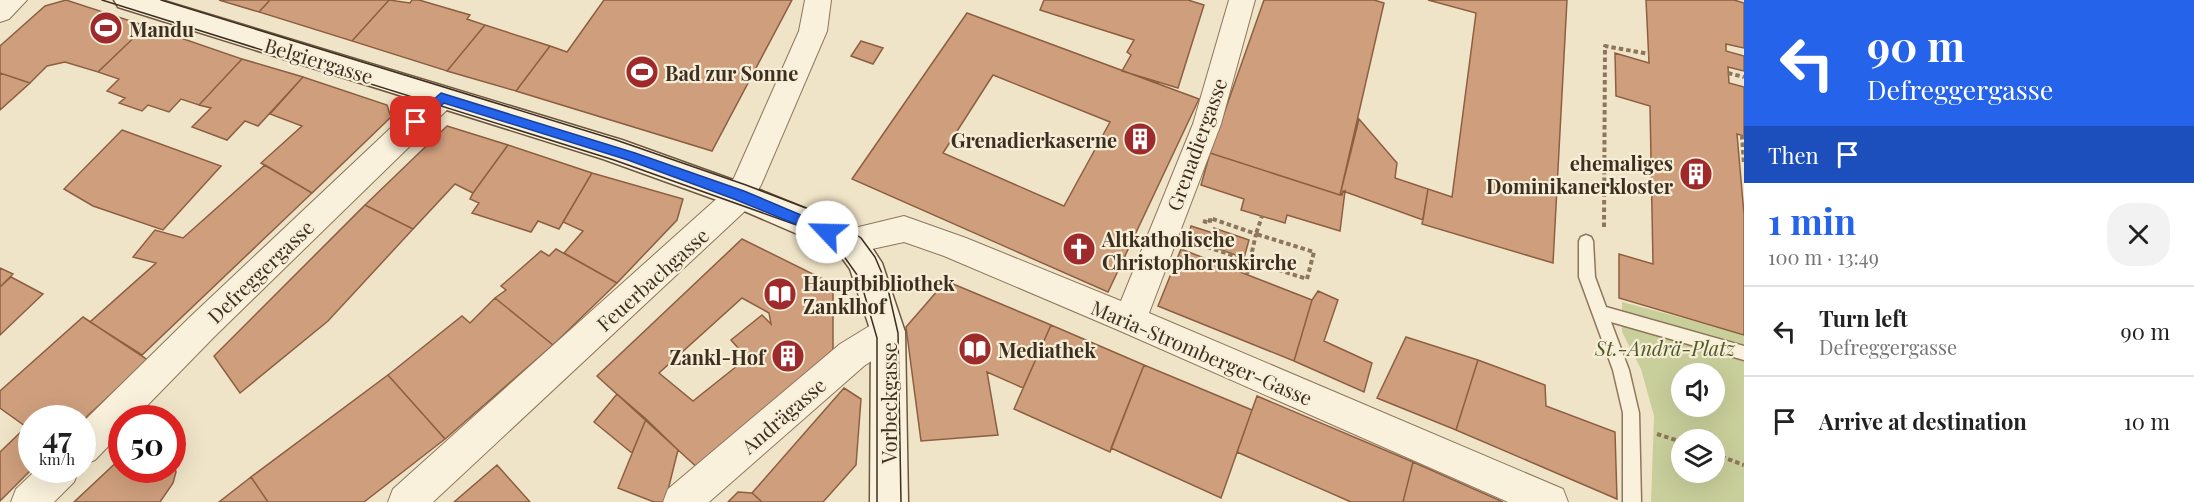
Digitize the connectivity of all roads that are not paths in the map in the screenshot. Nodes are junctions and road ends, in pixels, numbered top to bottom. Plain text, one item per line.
1 (14, 0) edge
2 (128, 0) edge
3 (818, 0) edge
4 (1242, 0) edge
5 (0, 12) edge
6 (441, 98) junction
7 (739, 195) junction
8 (849, 241) junction
9 (1586, 241) road end
10 (1599, 312) junction
11 (1131, 320) junction
12 (888, 332) junction
13 (1744, 353) edge
14 (96, 434) edge
15 (48, 483) edge
16 (29, 502) edge
17 (406, 502) edge
18 (681, 502) edge
19 (889, 502) edge
20 (1550, 502) edge
21 (1632, 502) edge

1 - 5 street
2 - 6 main road, Belgiergasse
3 - 7 street, Feuerbachgasse
4 - 11 street, Grenadiergasse
6 - 7 main road, Belgiergasse
6 - 14 street, Defreggergasse
7 - 8 main road, Belgiergasse
7 - 17 street, Feuerbachgasse
8 - 11 street, Maria-Stromberger-Gasse
8 - 12 main road, Vorbeckgasse
9 - 10 lane
10 - 13 lane
10 - 21 lane
11 - 20 street, Maria-Stromberger-Gasse
12 - 18 street, Andrägasse
12 - 19 main road, Vorbeckgasse
15 - 16 street

